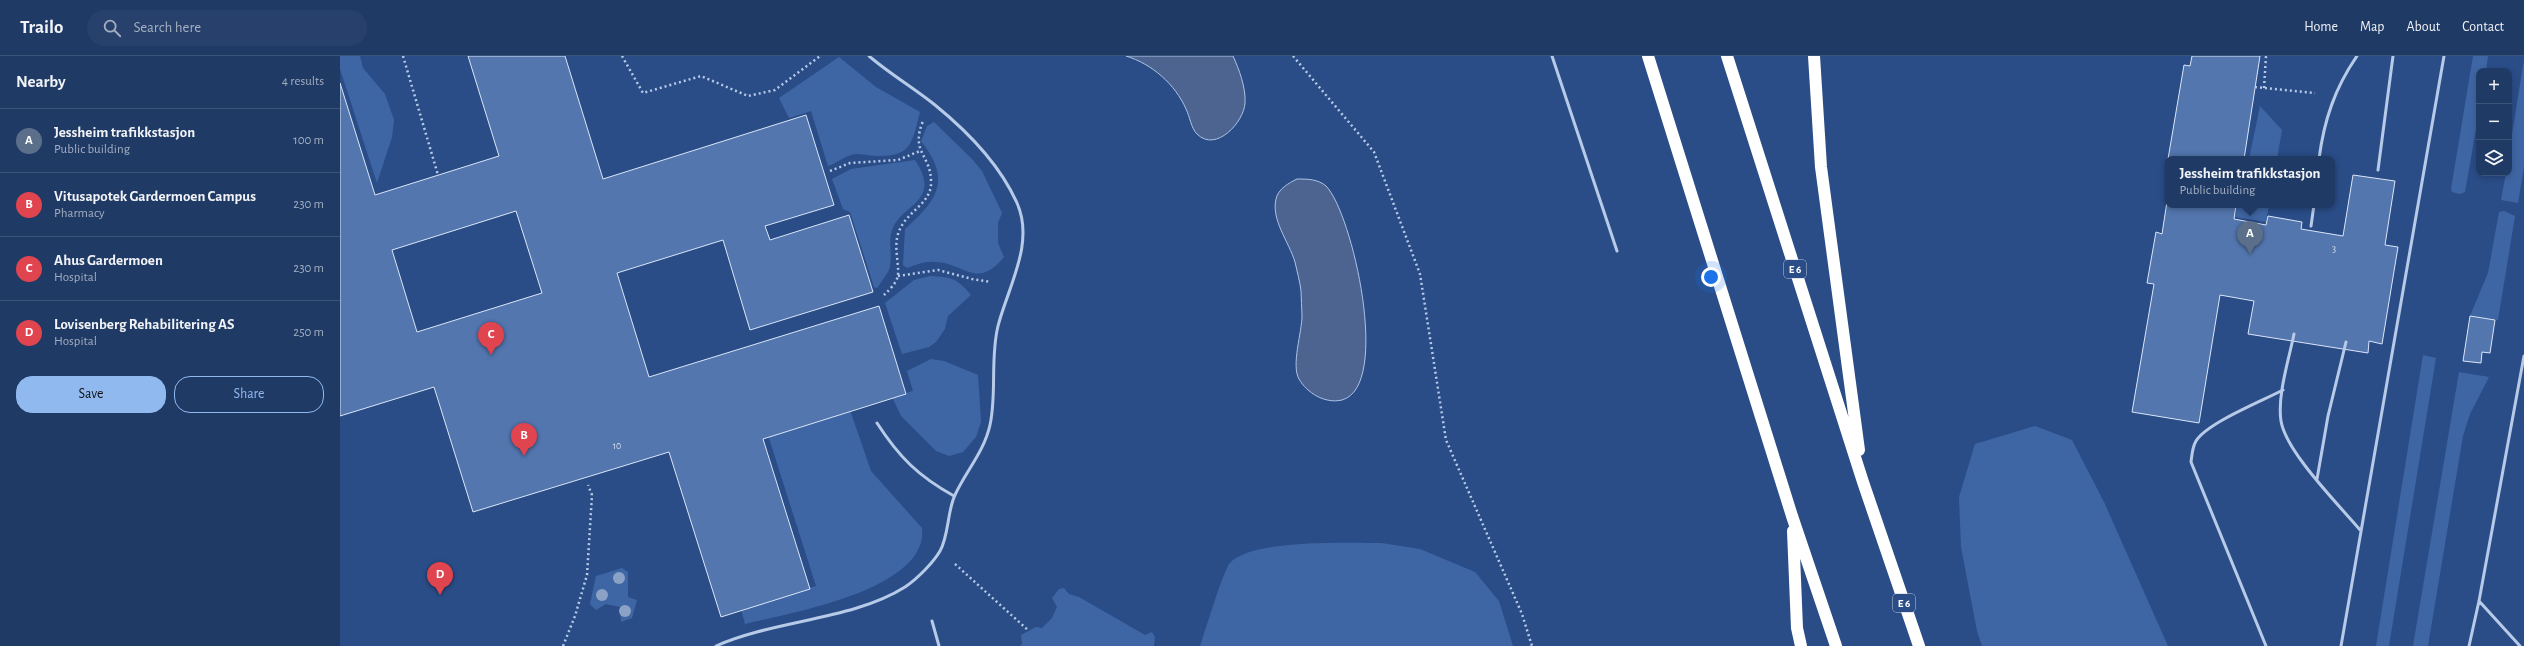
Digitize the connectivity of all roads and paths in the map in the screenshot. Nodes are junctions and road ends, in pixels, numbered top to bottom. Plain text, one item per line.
1 (403, 56) edge
2 (622, 56) edge
3 (820, 56) edge
4 (868, 56) edge
5 (1293, 56) edge
6 (1552, 56) edge
7 (1648, 56) edge
8 (1727, 56) edge
9 (1814, 56) edge
10 (2266, 56) edge
11 (2357, 56) edge
12 (2393, 56) edge
13 (2444, 56) edge
14 (2256, 87) dead end
15 (2264, 88) junction
16 (2334, 96) junction
17 (930, 102) junction
18 (920, 151) junction
19 (2319, 156) edge
20 (2378, 170) dead end
21 (830, 172) dead end
22 (438, 175) dead end
23 (2314, 208) edge
24 (2311, 226) dead end
25 (1617, 251) dead end
26 (898, 276) junction
27 (1012, 280) junction
28 (884, 295) dead end
29 (2294, 334) dead end
30 (2346, 342) dead end
31 (2524, 356) edge
32 (2283, 390) junction
33 (877, 423) dead end
34 (2317, 479) junction
35 (1863, 482) junction
36 (588, 485) dead end
37 (954, 496) junction
38 (1792, 516) junction
39 (2361, 531) junction
40 (940, 550) junction
41 (2479, 601) junction
42 (932, 621) dead end
43 (1029, 631) dead end
44 (563, 646) edge
45 (716, 646) edge
46 (939, 646) edge
47 (1532, 646) edge
48 (1801, 646) edge
49 (1836, 646) edge
50 (1919, 646) edge
51 (2266, 646) edge
52 (2341, 646) edge
53 (2469, 646) edge
54 (2520, 646) edge

1 - 22 path
2 - 3 path
4 - 17 lane
5 - 47 path
6 - 25 lane
7 - 38 highway
8 - 35 highway, E 6
9 - 35 highway, E 6
10 - 15 path
11 - 16 lane
12 - 20 lane
13 - 39 lane
14 - 15 path
15 - 16 path
16 - 19 lane
17 - 18 path
17 - 27 lane
18 - 21 path
18 - 26 path
23 - 24 lane
26 - 27 path
26 - 28 path
27 - 37 lane
29 - 32 lane
30 - 34 lane
31 - 41 lane
32 - 34 lane
32 - 51 lane
33 - 37 lane
34 - 39 lane
35 - 50 highway, E 6
36 - 44 path
37 - 40 lane
38 - 48 highway
38 - 49 highway
39 - 52 lane
40 - 43 path
40 - 45 lane
41 - 53 lane
41 - 54 lane
42 - 46 lane

